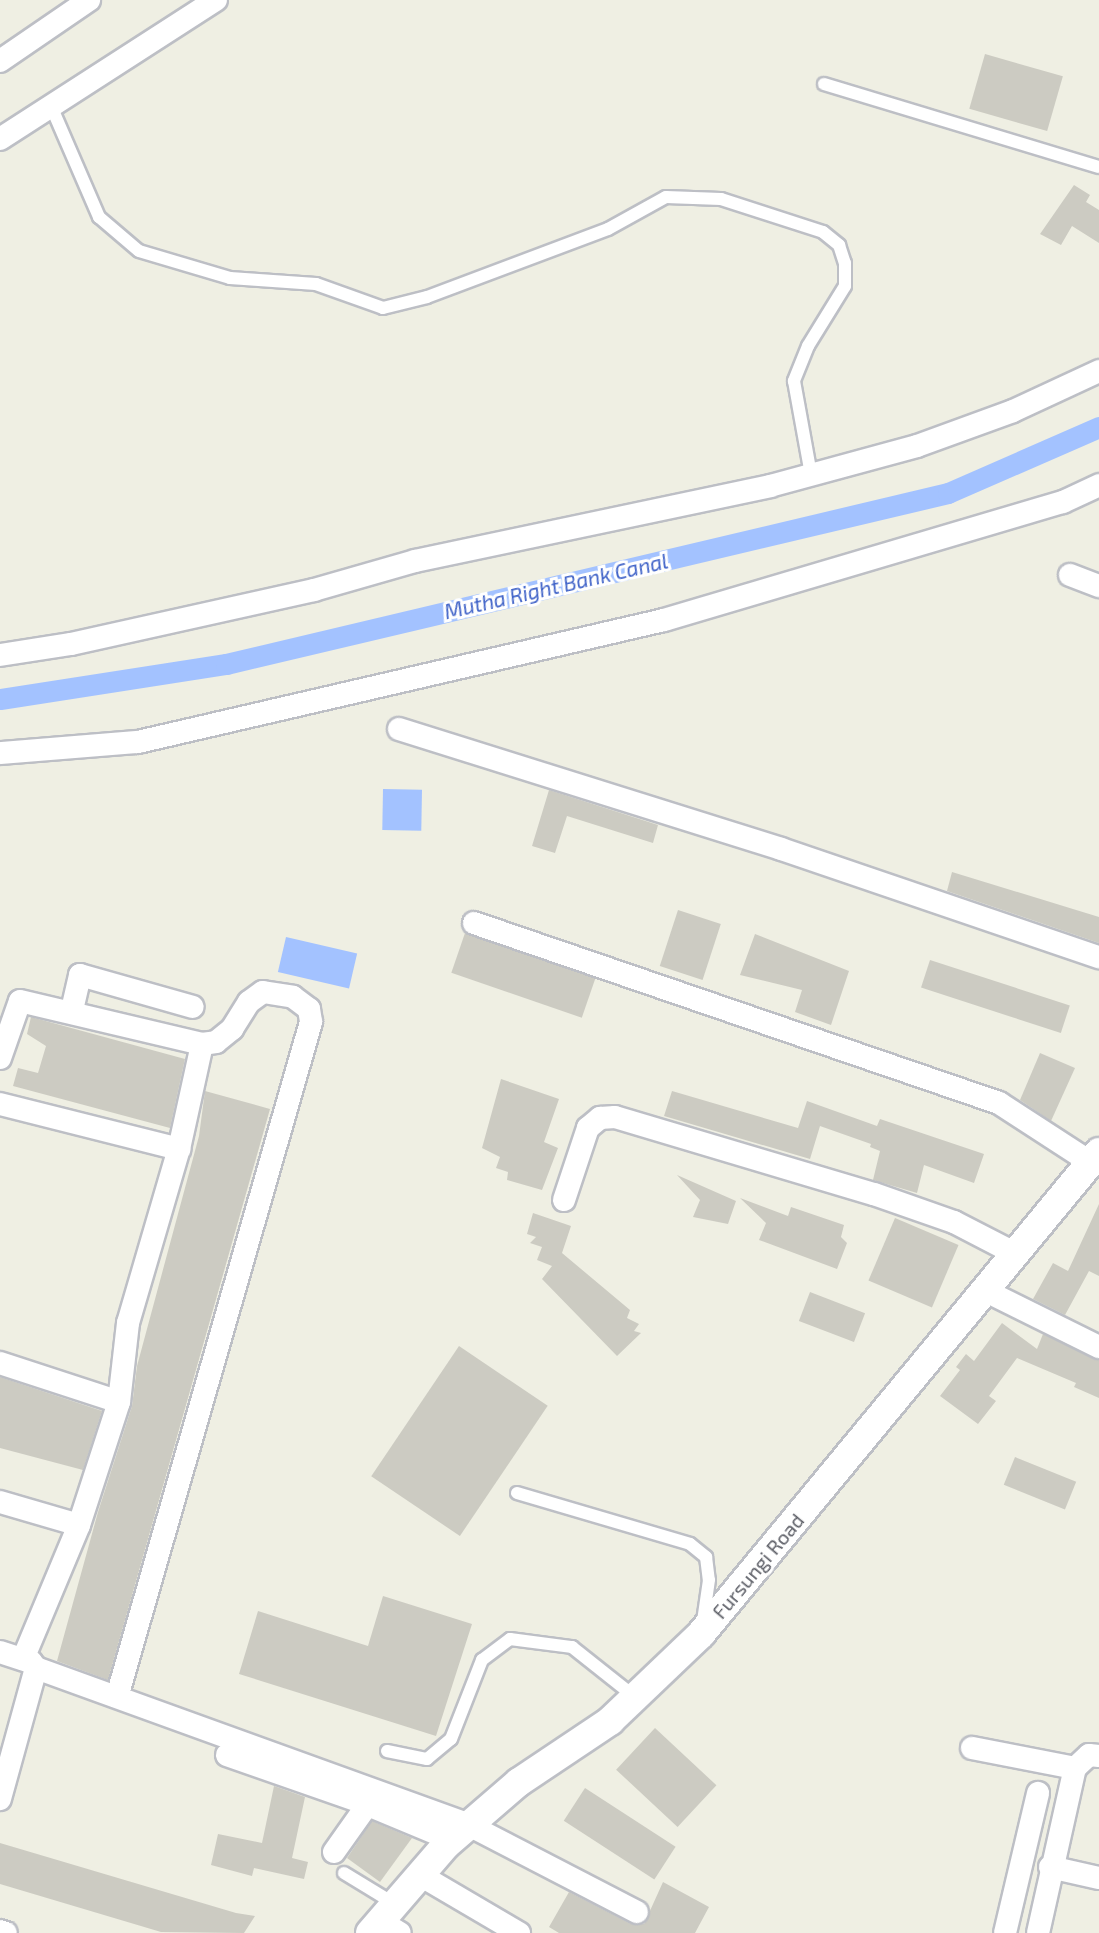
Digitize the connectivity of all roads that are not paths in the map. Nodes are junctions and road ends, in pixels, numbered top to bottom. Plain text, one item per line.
1 (89, 0) edge
2 (216, 0) edge
3 (0, 61) edge
4 (824, 84) dead end
5 (51, 106) junction
6 (0, 139) edge
7 (1099, 166) edge
8 (1099, 371) edge
9 (811, 475) junction
10 (1099, 485) edge
11 (1070, 575) dead end
12 (1099, 586) edge
13 (0, 655) edge
14 (399, 729) dead end
15 (0, 753) edge
16 (474, 923) dead end
17 (1099, 957) edge
18 (10, 998) edge
19 (193, 1007) dead end
20 (72, 1010) junction
21 (202, 1044) junction
22 (2, 1046) edge
23 (0, 1104) edge
24 (179, 1149) junction
25 (1095, 1157) edge
26 (564, 1200) dead end
27 (1016, 1254) junction
28 (986, 1291) junction
29 (1099, 1347) edge
30 (0, 1362) edge
31 (120, 1402) junction
32 (517, 1493) dead end
33 (0, 1502) edge
34 (80, 1526) junction
35 (701, 1634) junction
36 (0, 1652) edge
37 (29, 1663) junction
38 (117, 1697) junction
39 (635, 1697) junction
40 (7, 1747) edge
41 (972, 1748) dead end
42 (387, 1751) dead end
43 (227, 1755) dead end
44 (1099, 1756) edge
45 (1075, 1768) junction
46 (1038, 1793) dead end
47 (0, 1799) edge
48 (368, 1804) junction
49 (460, 1832) junction
50 (334, 1852) dead end
51 (1050, 1867) junction
52 (344, 1873) dead end
53 (420, 1875) junction
54 (1099, 1878) edge
55 (637, 1912) dead end
56 (386, 1923) edge
57 (0, 1931) edge
58 (6, 1933) edge
59 (519, 1933) edge
60 (1005, 1933) edge
61 (1038, 1933) edge

1 - 3 street
2 - 5 street
4 - 7 lane
5 - 6 street
5 - 9 lane
8 - 9 street
9 - 13 street
10 - 15 street
11 - 12 street
14 - 17 street
16 - 25 street
18 - 20 street
18 - 22 street
19 - 20 street
20 - 21 street
21 - 24 street
21 - 38 street
23 - 24 street
24 - 31 street
25 - 27 street, Fursungi Road
26 - 27 street
27 - 28 street, Fursungi Road
28 - 29 street
28 - 35 street, Fursungi Road
30 - 31 street
31 - 34 street
32 - 35 lane
33 - 34 street
34 - 37 street
35 - 39 street, Fursungi Road
36 - 37 street
37 - 38 street
37 - 40 street
38 - 49 street
39 - 42 lane
39 - 49 street, Fursungi Road
40 - 47 street
41 - 45 street
43 - 48 street
44 - 45 street
45 - 51 street
46 - 60 street
48 - 49 street
48 - 50 street
49 - 53 street, Fursungi Road
49 - 55 street
51 - 54 street
51 - 61 street
52 - 56 lane
53 - 56 street, Fursungi Road
53 - 59 street
57 - 58 street

